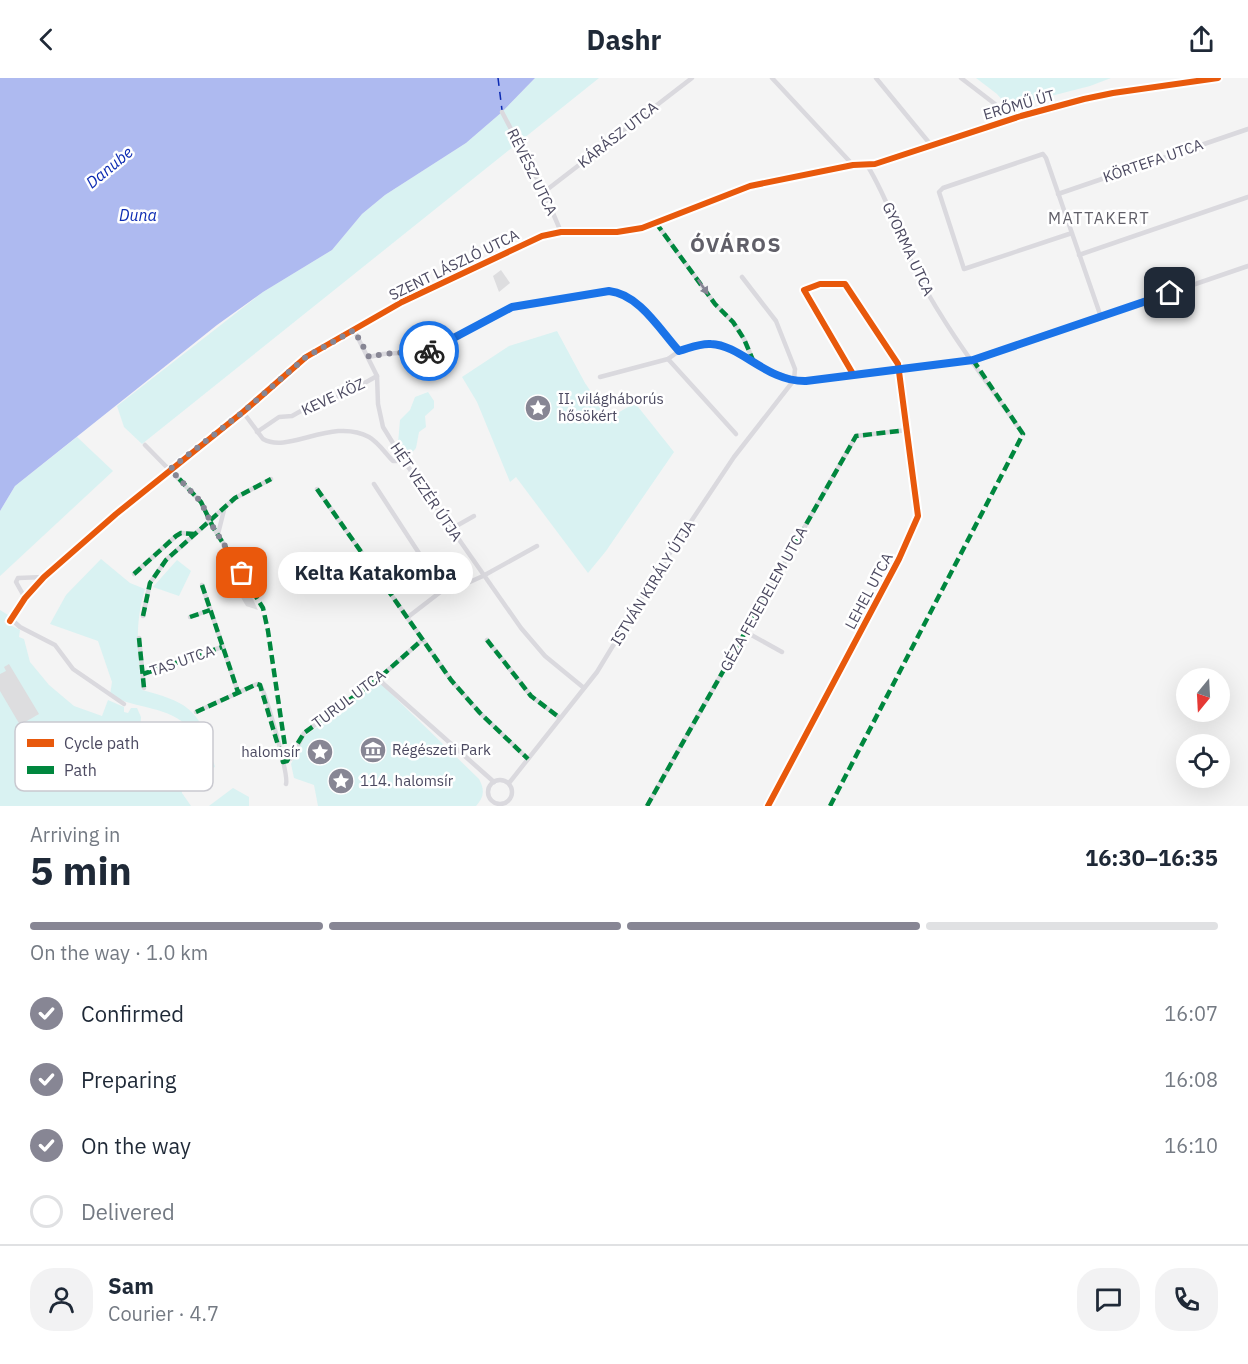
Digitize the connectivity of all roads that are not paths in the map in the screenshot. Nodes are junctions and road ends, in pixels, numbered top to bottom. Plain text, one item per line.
1 (692, 78) edge
2 (772, 78) edge
3 (876, 78) edge
4 (961, 78) edge
5 (1218, 78) edge
6 (502, 112) dead end
7 (1009, 120) junction
8 (1248, 129) edge
9 (931, 145) junction
10 (854, 165) junction
11 (867, 165) junction
12 (544, 192) junction
13 (1058, 194) junction
14 (1248, 197) edge
15 (656, 223) junction
16 (561, 232) junction
17 (1072, 233) junction
18 (1079, 255) junction
19 (1248, 266) edge
20 (742, 277) dead end
21 (1101, 317) junction
22 (354, 330) junction
23 (679, 351) junction
24 (369, 357) junction
25 (668, 358) junction
26 (973, 360) junction
27 (755, 365) junction
28 (899, 369) junction
29 (853, 374) junction
30 (377, 376) junction
31 (600, 377) dead end
32 (794, 380) junction
33 (243, 412) junction
34 (907, 430) junction
35 (257, 432) junction
36 (736, 434) dead end
37 (1023, 434) dead end
38 (145, 445) dead end
39 (404, 461) junction
40 (170, 469) junction
41 (271, 479) dead end
42 (374, 484) dead end
43 (317, 489) dead end
44 (224, 507) junction
45 (474, 516) dead end
46 (210, 519) junction
47 (450, 529) junction
48 (194, 534) junction
49 (218, 534) junction
50 (537, 546) dead end
51 (365, 556) junction
52 (242, 573) dead end
53 (135, 574) dead end
54 (310, 574) dead end
55 (483, 576) junction
56 (44, 577) junction
57 (202, 585) dead end
58 (443, 590) junction
59 (25, 598) junction
60 (210, 610) junction
61 (143, 616) dead end
62 (190, 617) dead end
63 (408, 617) junction
64 (10, 620) joint
65 (746, 632) junction
66 (139, 638) dead end
67 (422, 640) junction
68 (487, 640) dead end
69 (222, 647) junction
70 (782, 652) dead end
71 (143, 674) junction
72 (378, 679) junction
73 (144, 688) dead end
74 (584, 688) junction
75 (238, 692) junction
76 (124, 704) dead end
77 (196, 712) dead end
78 (560, 718) junction
79 (528, 759) junction
80 (283, 762) junction
81 (494, 782) junction
82 (509, 783) junction
83 (286, 784) dead end
84 (504, 805) edge
85 (648, 806) edge
86 (768, 806) edge

1 - 12 street, KÁRÁSZ UTCA
2 - 10 street
3 - 9 street
4 - 7 street
5 - 7 street, ERŐMŰ ÚT
6 - 12 street, RÉVÉSZ UTCA
7 - 9 street, ERŐMŰ ÚT
8 - 13 street, KÖRTEFA UTCA
9 - 11 street, ERŐMŰ ÚT
10 - 11 street, SZENT LÁSZLÓ UTCA
10 - 15 street, SZENT LÁSZLÓ UTCA
11 - 26 street, GYORMA UTCA
12 - 16 street, RÉVÉSZ UTCA
13 - 17 street
13 - 17 street
14 - 18 street
15 - 16 street, SZENT LÁSZLÓ UTCA
15 -> 27 street
16 - 22 street, SZENT LÁSZLÓ UTCA
17 - 18 street
18 - 21 street
19 - 21 street
20 - 32 street
21 - 26 street
22 - 24 street, HÉT VEZÉR ÚTJA
22 - 33 street, SZENT LÁSZLÓ UTCA
23 - 24 street
23 - 25 street
23 - 27 street
24 - 30 street, HÉT VEZÉR ÚTJA
25 - 31 street
25 - 36 street
26 - 28 street
26 - 37 street, GYORMA UTCA
27 - 32 street
28 - 29 street
28 - 29 street
28 - 34 street, LEHEL UTCA
29 - 32 street
30 - 35 street, KEVE KÖZ
30 - 39 street, HÉT VEZÉR ÚTJA
32 - 74 street, ISTVÁN KIRÁLY ÚTJA
33 - 35 street
33 - 40 street, SZENT LÁSZLÓ UTCA
34 - 65 street, GÉZA FEJEDELEM UTCA
34 - 86 street, LEHEL UTCA
35 - 39 street
38 - 40 street
39 - 47 street, HÉT VEZÉR ÚTJA
40 - 46 street
40 - 56 street, SZENT LÁSZLÓ UTCA
41 - 44 street
42 - 58 street
43 - 51 street
44 - 46 street
44 - 49 street
45 - 47 street
46 - 48 street
46 - 49 street
47 - 55 street, HÉT VEZÉR ÚTJA
48 - 53 street
48 - 61 street
49 - 52 street
50 - 55 street
51 - 54 street
51 - 63 street
55 - 58 street
55 - 74 street, HÉT VEZÉR ÚTJA
56 - 59 street, SZENT LÁSZLÓ UTCA
56 - 59 street
57 - 60 street
58 - 63 street
59 - 64 street, SZENT LÁSZLÓ UTCA
60 - 62 street
60 - 69 street
63 - 67 street
64 - 76 street
65 - 70 street
65 - 85 street, GÉZA FEJEDELEM UTCA
66 - 71 street
67 - 72 street, TURUL UTCA
67 - 79 street
68 - 78 street
69 - 71 street, TAS UTCA
69 - 75 street
71 - 73 street
72 - 80 street, TURUL UTCA
72 - 81 street
74 - 78 street, ISTVÁN KIRÁLY ÚTJA
75 - 77 street
75 - 80 street
78 - 79 street, ISTVÁN KIRÁLY ÚTJA
79 - 82 street, ISTVÁN KIRÁLY ÚTJA
80 - 83 street
81 - 82 street
81 - 84 street
82 - 84 street

